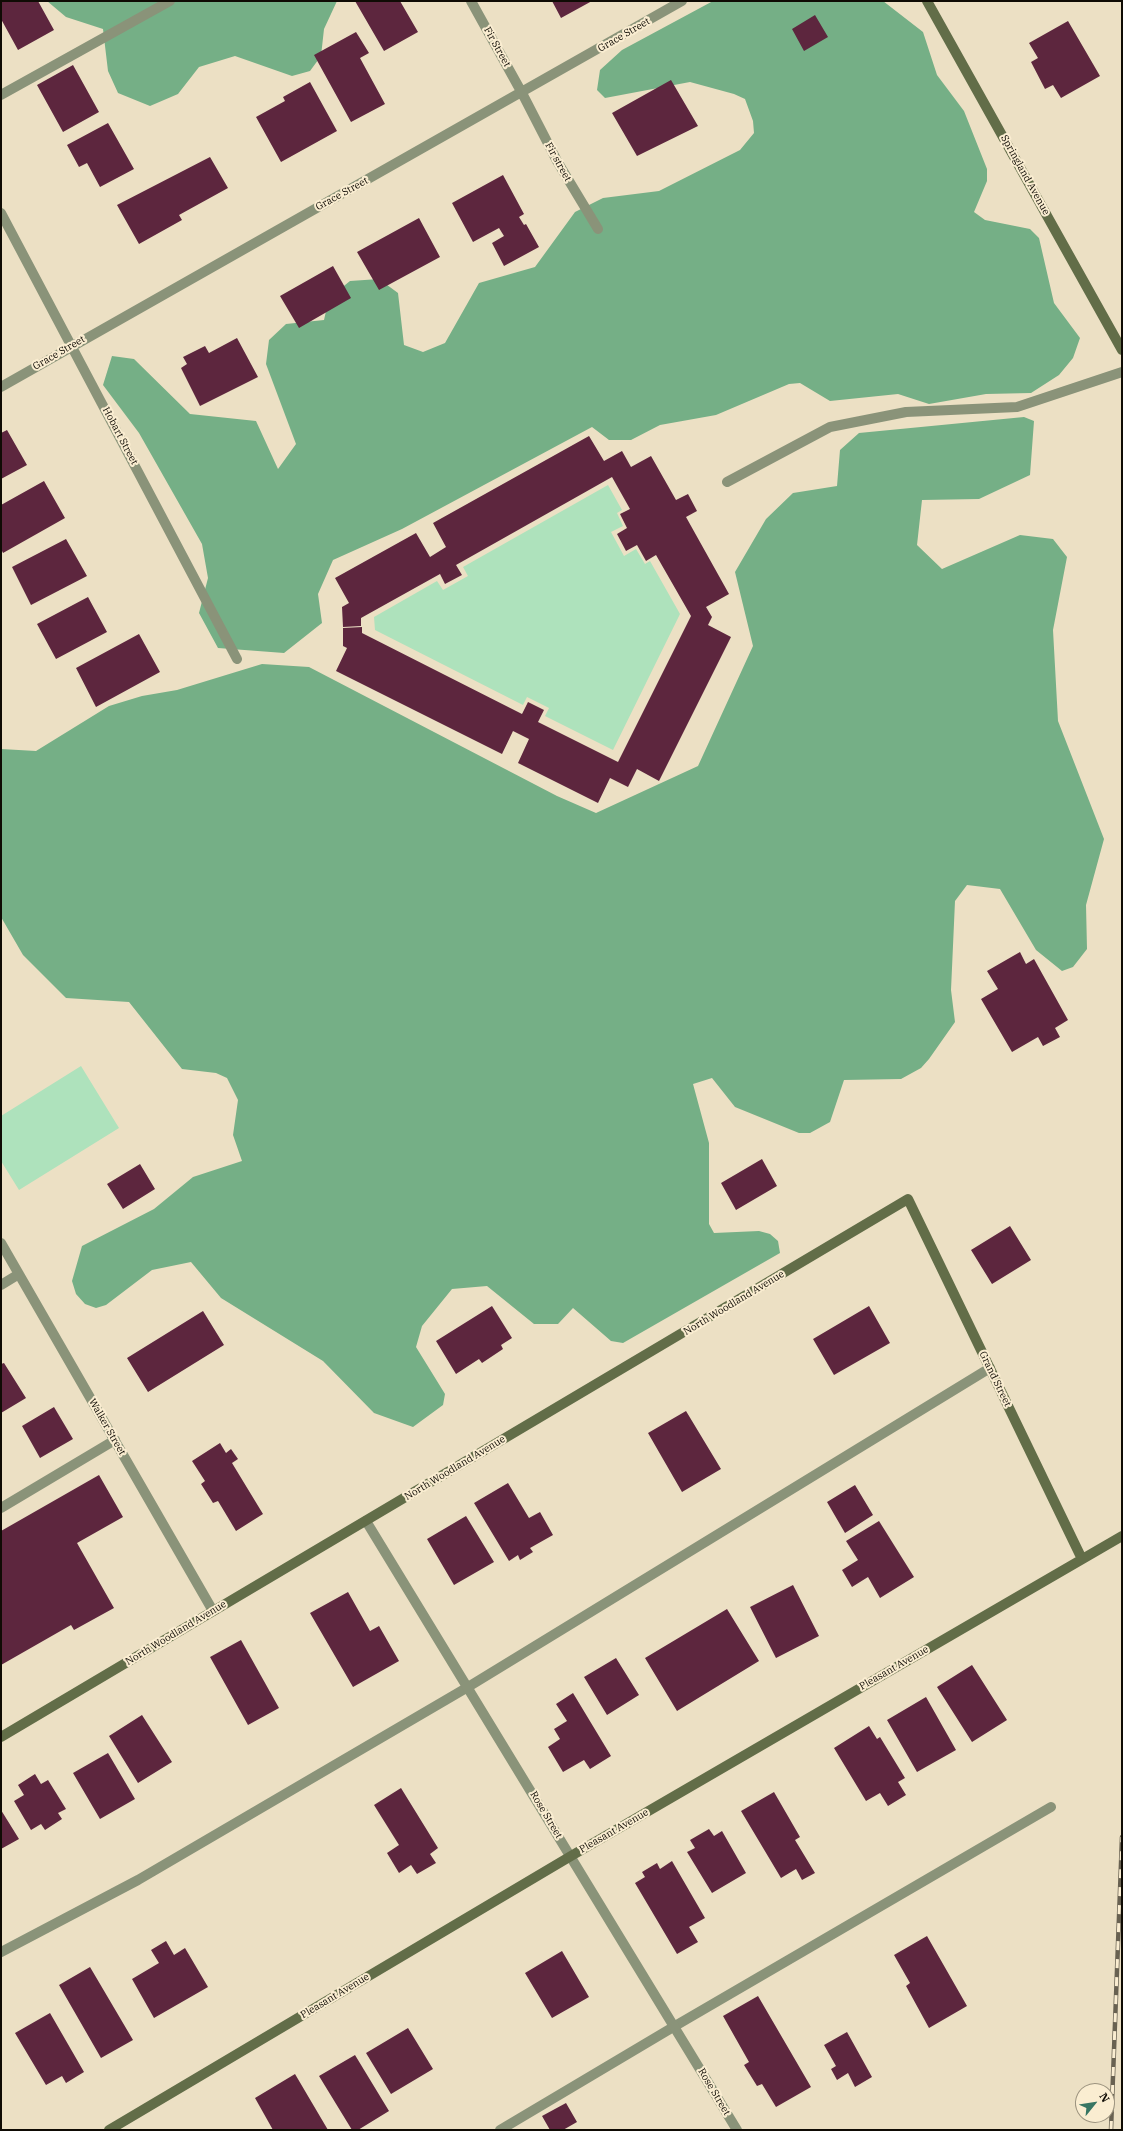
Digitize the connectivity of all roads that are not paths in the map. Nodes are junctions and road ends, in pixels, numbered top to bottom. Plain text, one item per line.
1 (170, 1) edge
2 (471, 1) edge
3 (682, 1) edge
4 (927, 1) edge
5 (522, 93) junction
6 (1, 95) edge
7 (1, 213) edge
8 (598, 228) dead end
9 (72, 345) junction
10 (1122, 350) edge
11 (1122, 372) edge
12 (1, 386) edge
13 (727, 482) dead end
14 (237, 659) dead end
15 (908, 1199) joint
16 (1, 1243) edge
17 (19, 1274) junction
18 (1, 1285) edge
19 (990, 1368) junction
20 (115, 1440) junction
21 (1, 1508) edge
22 (366, 1521) junction
23 (1122, 1536) edge
24 (1082, 1559) junction
25 (213, 1611) junction
26 (468, 1687) junction
27 (1, 1737) edge
28 (1052, 1807) dead end
29 (571, 1856) junction
30 (1, 1952) edge
31 (675, 2026) junction
32 (108, 2130) edge
33 (500, 2130) edge
34 (737, 2130) edge

1 - 6 street
2 - 5 street, Fir Street
3 - 5 street, Grace Street
4 - 10 street, Springland Avenue
5 - 8 street, Fir street
5 - 9 street, Grace Street
7 - 9 street, Hobart Street
9 - 12 street, Grace Street
9 - 14 street, Hobart Street
11 - 13 street
15 - 19 street, Grand Street
15 - 22 street, North Woodland Avenue
16 - 17 street, Walker Street
17 - 18 street
17 - 20 street, Walker Street
19 - 24 street, Grand Street
19 - 26 street
20 - 21 street
20 - 25 street, Walker Street
22 - 25 street, North Woodland Avenue
22 - 26 street, Rose Street
23 - 24 street, Pleasant Avenue
24 - 29 street, Pleasant Avenue
25 - 27 street, North Woodland Avenue
26 - 29 street, Rose Street
26 - 30 street
28 - 31 street
29 - 31 street, Rose Street
29 - 32 street, Pleasant Avenue
31 - 33 street
31 - 34 street, Rose Street

